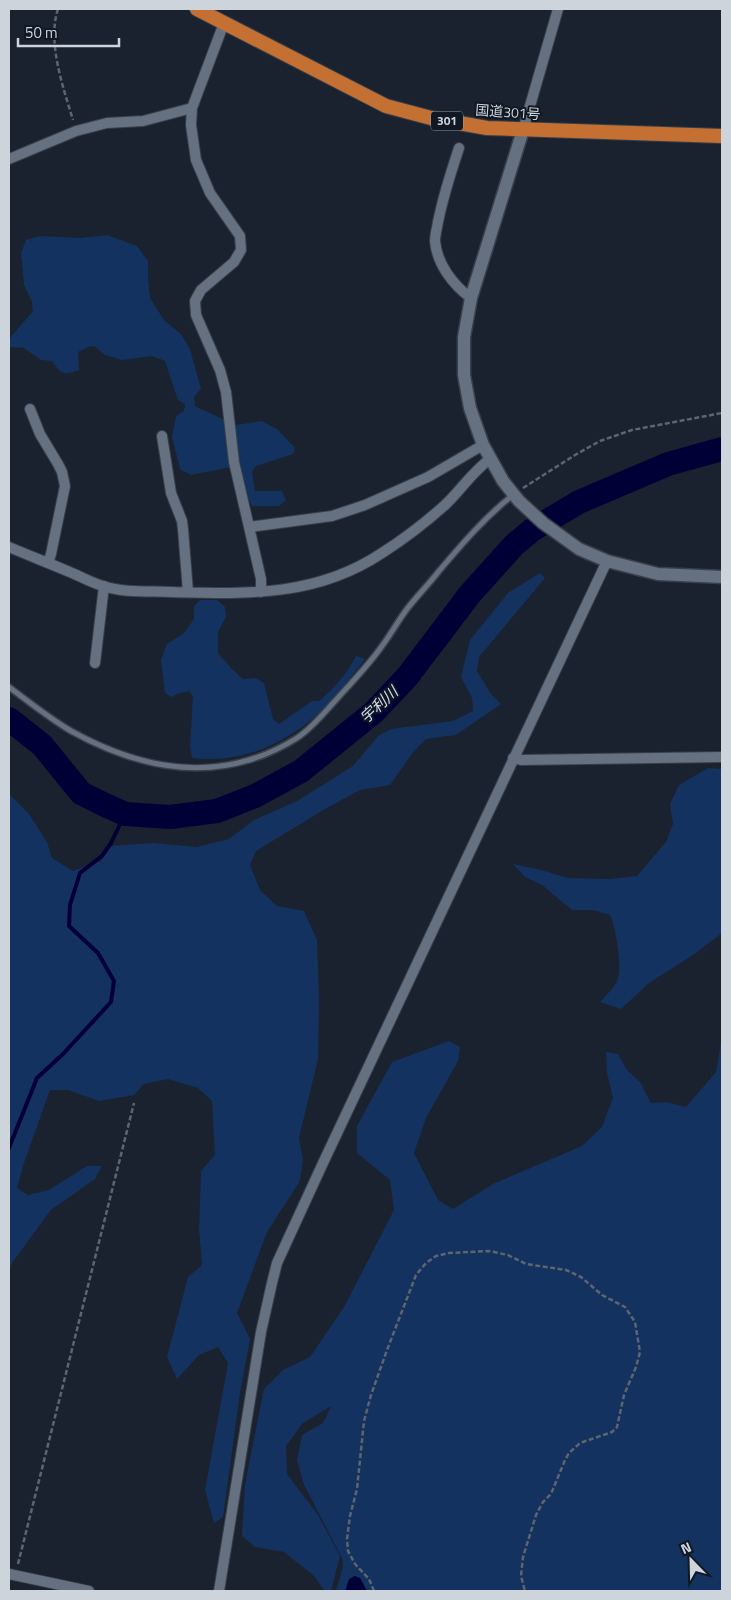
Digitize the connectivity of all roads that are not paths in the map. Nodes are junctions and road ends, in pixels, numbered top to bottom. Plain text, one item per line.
1 (197, 9) edge
2 (558, 9) edge
3 (224, 23) junction
4 (192, 108) junction
5 (523, 130) junction
6 (722, 136) edge
7 (459, 148) dead end
8 (9, 159) edge
9 (471, 298) junction
10 (30, 409) dead end
11 (162, 436) dead end
12 (483, 445) junction
13 (490, 459) junction
14 (516, 498) junction
15 (249, 526) junction
16 (9, 547) edge
17 (607, 561) junction
18 (48, 563) junction
19 (722, 577) edge
20 (104, 586) junction
21 (188, 592) junction
22 (260, 592) junction
23 (95, 663) dead end
24 (9, 687) edge
25 (722, 757) edge
26 (514, 758) junction
27 (12, 1574) edge
28 (89, 1591) edge
29 (219, 1591) edge

1 - 3 highway, 国道301号 / 301
2 - 5 street
3 - 4 street
3 - 5 highway, 国道301号 / 301
4 - 8 street
4 - 15 street
5 - 6 highway, 国道301号 / 301
5 - 9 street
7 - 9 street
9 - 12 street
10 - 18 street
11 - 21 street
12 - 13 street
12 - 15 street
13 - 14 street
13 - 22 street
14 - 17 street
14 - 24 lane
15 - 22 street
16 - 18 street
17 - 19 street
17 - 26 street
18 - 20 street
20 - 21 street
20 - 23 street
21 - 22 street
25 - 26 street
26 - 29 street
27 - 28 street

